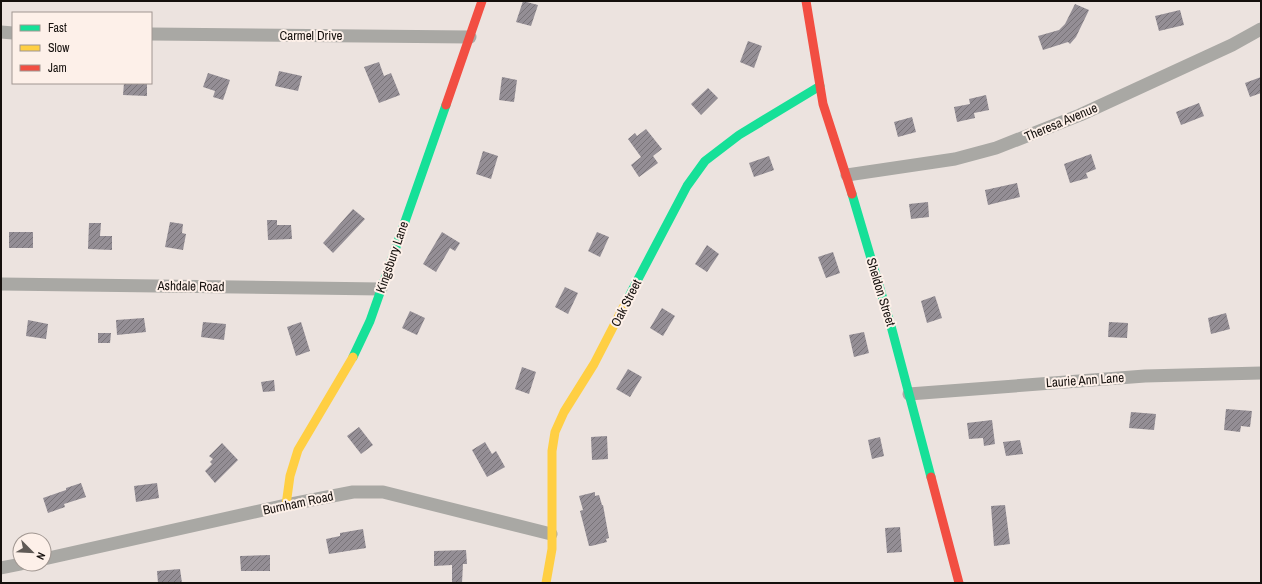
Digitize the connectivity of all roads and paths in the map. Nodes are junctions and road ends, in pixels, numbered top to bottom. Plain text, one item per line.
1 (482, 1) edge
2 (806, 1) edge
3 (1261, 29) edge
4 (1, 32) edge
5 (12, 33) edge
6 (152, 34) edge
7 (470, 37) junction
8 (820, 86) junction
9 (847, 176) junction
10 (1, 284) edge
11 (381, 289) junction
12 (1261, 373) edge
13 (909, 394) junction
14 (286, 505) junction
15 (551, 534) junction
16 (52, 557) edge
17 (12, 566) edge
18 (1, 568) edge
19 (546, 583) edge
20 (959, 583) edge

1 - 7 street, Kingsbury Lane
2 - 8 street, Sheldon Street
3 - 9 street, Theresa Avenue
4 - 5 street
6 - 7 street, Carmel Drive
7 - 11 street, Kingsbury Lane
8 - 9 street, Sheldon Street
8 - 15 street, Oak Street
9 - 13 street, Sheldon Street
10 - 11 street, Ashdale Road
11 - 14 street, Kingsbury Lane
12 - 13 street, Laurie Ann Lane
13 - 20 street, Sheldon Street
14 - 15 street, Burnham Road
14 - 16 street, Burnham Road
15 - 19 street, Oak Street
17 - 18 street

